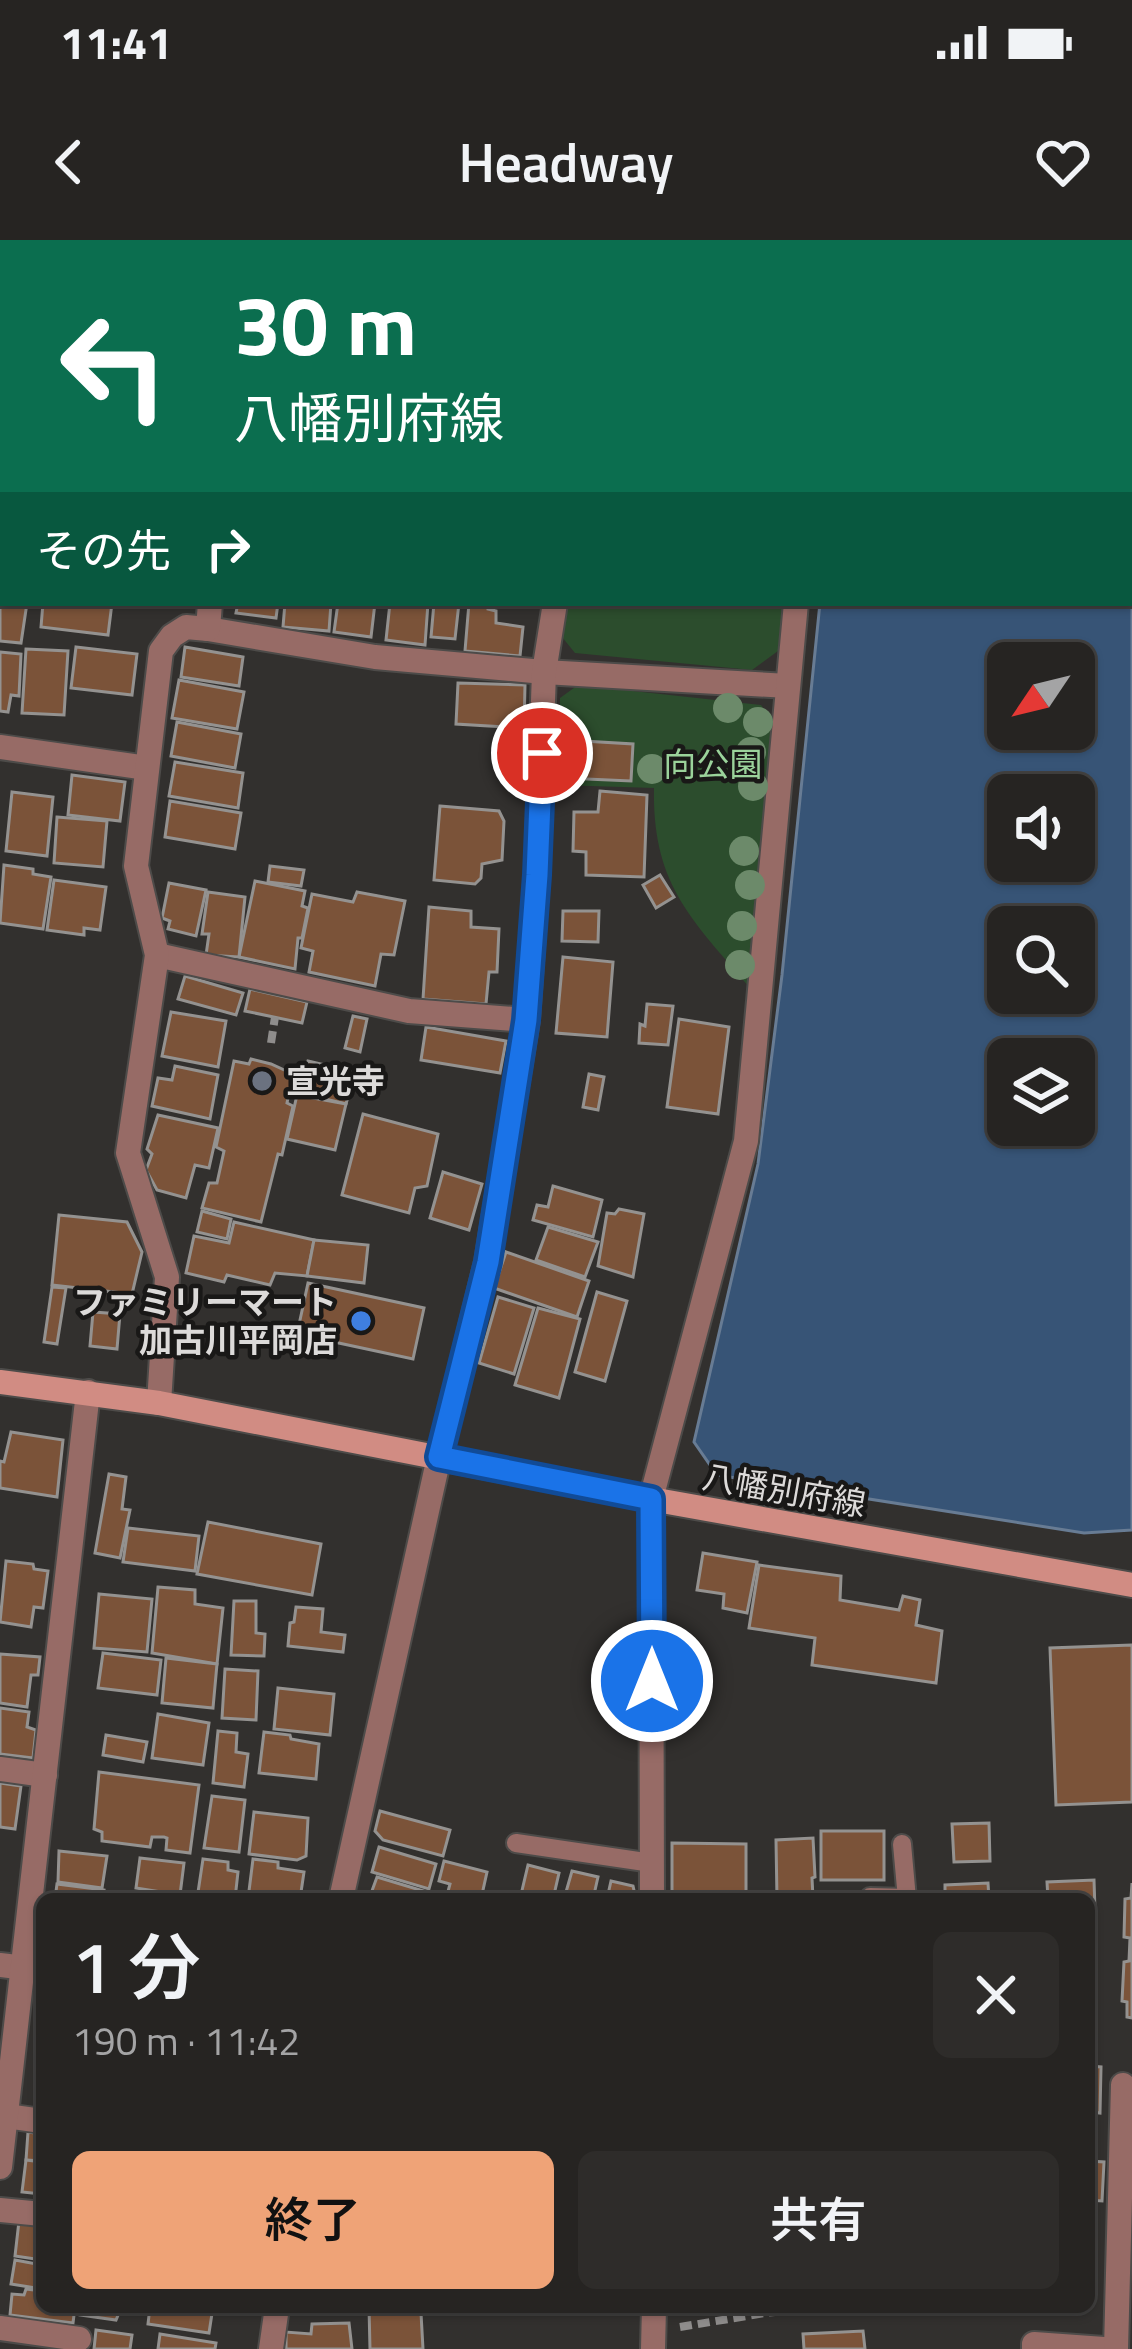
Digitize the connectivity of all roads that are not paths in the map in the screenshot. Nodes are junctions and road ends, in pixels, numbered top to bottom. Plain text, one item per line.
1 (210, 606) edge
2 (555, 606) edge
3 (796, 606) edge
4 (208, 629) junction
5 (544, 672) junction
6 (788, 686) junction
7 (0, 747) edge
8 (148, 768) junction
9 (157, 955) junction
10 (526, 1020) junction
11 (0, 1382) edge
12 (88, 1392) junction
13 (159, 1402) junction
14 (439, 1457) junction
15 (651, 1499) junction
16 (1132, 1585) edge
17 (0, 1769) edge
18 (45, 1775) junction
19 (516, 1843) dead end
20 (902, 1844) dead end
21 (652, 1863) junction
22 (342, 1893) edge
23 (652, 1893) edge
24 (906, 1893) edge
25 (22, 1967) edge
26 (1123, 2085) dead end
27 (6, 2116) junction
28 (36, 2120) edge
29 (0, 2167) edge
30 (0, 2210) edge
31 (36, 2213) edge
32 (276, 2313) edge
33 (0, 2328) edge
34 (79, 2338) dead end
35 (271, 2349) edge
36 (1034, 2349) edge
37 (1104, 2349) edge
38 (1116, 2349) edge

1 - 4 street
2 - 5 street
3 - 6 street
4 - 5 street
4 - 8 street
5 - 6 street
5 - 10 street
6 - 15 street
7 - 8 street
8 - 9 street
9 - 10 street
9 - 13 street
10 - 14 street
11 - 12 main road, 八幡別府線
12 - 13 main road, 八幡別府線
12 - 18 street
13 - 14 main road, 八幡別府線
14 - 15 main road, 八幡別府線
14 - 22 street
15 - 16 main road, 八幡別府線
15 - 21 street
17 - 18 street
18 - 25 street
19 - 21 lane
20 - 24 lane
21 - 23 street
25 - 27 street
26 - 38 street
27 - 28 street
27 - 29 street
30 - 31 street
32 - 35 street
33 - 34 street
36 - 37 street

